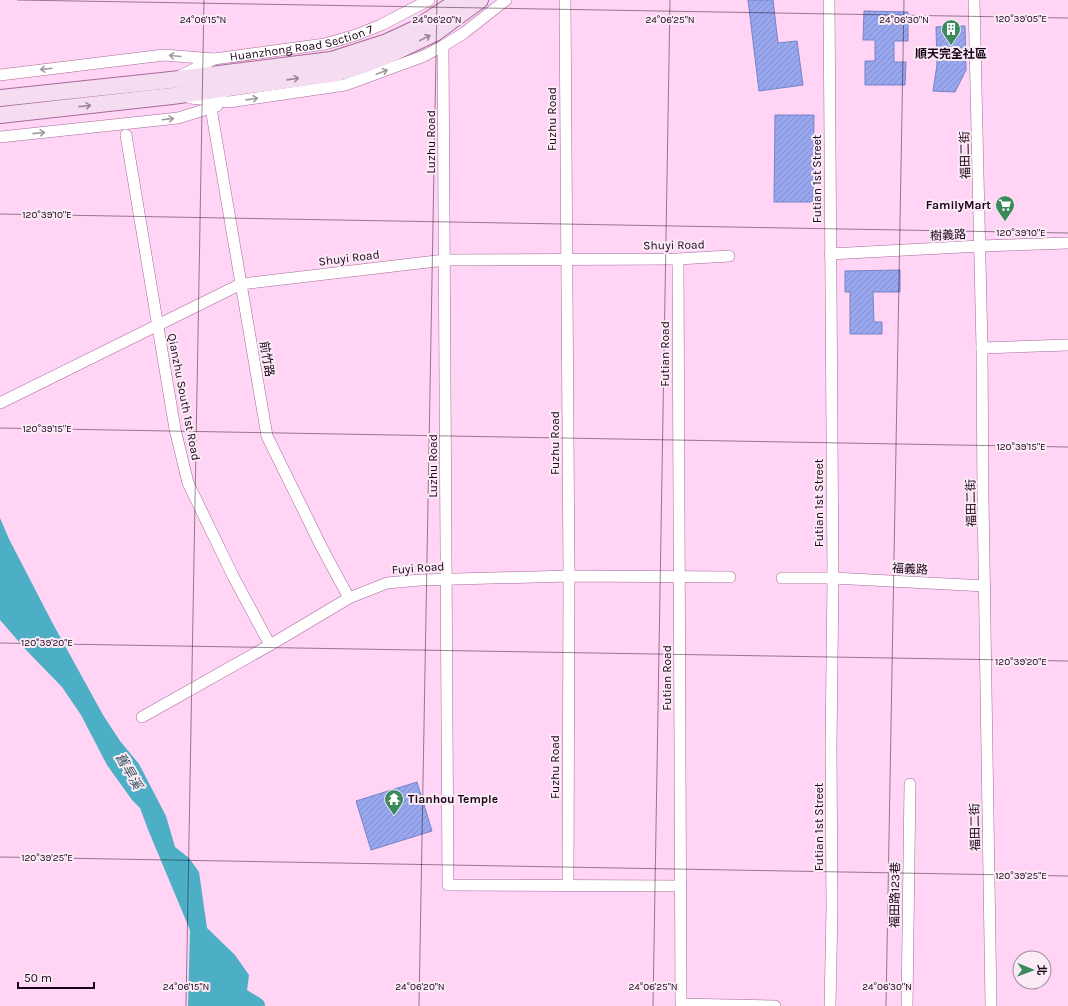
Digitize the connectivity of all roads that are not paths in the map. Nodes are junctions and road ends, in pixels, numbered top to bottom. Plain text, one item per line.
1 (429, 0) edge
2 (459, 0) edge
3 (480, 0) edge
4 (506, 0) edge
5 (565, 0) edge
6 (829, 0) edge
7 (974, 0) edge
8 (444, 46) junction
9 (214, 59) junction
10 (338, 73) junction
11 (0, 75) edge
12 (171, 88) junction
13 (1, 98) edge
14 (228, 102) junction
15 (211, 108) junction
16 (2, 116) edge
17 (126, 135) dead end
18 (0, 137) edge
19 (1068, 243) edge
20 (980, 246) junction
21 (830, 254) junction
22 (729, 256) dead end
23 (566, 259) junction
24 (678, 259) junction
25 (445, 260) junction
26 (241, 284) junction
27 (157, 324) junction
28 (1068, 345) edge
29 (982, 348) junction
30 (0, 403) edge
31 (568, 576) junction
32 (680, 576) junction
33 (730, 577) dead end
34 (782, 578) dead end
35 (833, 578) junction
36 (447, 579) junction
37 (985, 586) junction
38 (349, 598) junction
39 (270, 645) junction
40 (142, 717) dead end
41 (910, 784) dead end
42 (568, 886) junction
43 (682, 886) junction
44 (775, 1006) edge
45 (830, 1006) edge
46 (907, 1006) edge
47 (991, 1006) edge

1 - 9 street, Huanzhong Road Section 7
2 - 10 street
10 -> 3 street
4 - 8 street
5 - 23 street, Fuzhu Road
6 - 21 street, Futian 1st Street
7 - 20 street, 福田二街
10 -> 8 street
8 - 25 street, Luzhu Road
9 -> 11 street
9 - 12 street, Huanzhong Road Section 7
10 - 12 street, Huanzhong Road Section 7
14 -> 10 street, Huanzhong Road Section 7
12 - 13 street, Huanzhong Road Section 7
12 - 14 street, Huanzhong Road Section 7
16 -> 12 street, Huanzhong Road Section 7
14 - 15 street
18 -> 15 street
15 - 26 street, 前竹路
17 - 27 street, Qianzhu South 1st Road
19 - 20 street, 樹義路
20 - 21 street, 樹義路
20 - 29 street, 福田二街
21 - 35 street, Futian 1st Street
22 - 24 street, Shuyi Road
23 - 24 street, Shuyi Road
23 - 25 street, Shuyi Road
23 - 31 street, Fuzhu Road
24 - 32 street, Futian Road
25 - 26 street, Shuyi Road
25 - 36 street, Luzhu Road
26 - 27 street, Shuyi Road
26 - 38 street, 前竹路
27 - 30 street, Shuyi Road
27 - 39 street, Qianzhu South 1st Road
28 - 29 street
29 - 37 street, 福田二街
31 - 32 street, Fuyi Road
31 - 36 street, Fuyi Road
31 - 42 street, Fuzhu Road
32 - 33 street, Fuyi Road
32 - 43 street, Futian Road
34 - 35 street, 福義路
35 - 37 street, 福義路
35 - 45 street, Futian 1st Street
36 - 38 street, Fuyi Road
36 - 42 street, Luzhu Road
37 - 47 street, 福田二街
38 - 39 street, Fuyi Road
39 - 40 street, Fuyi Road
41 - 46 street, 福田路123巷
42 - 43 street
43 - 44 street, Futian Road

